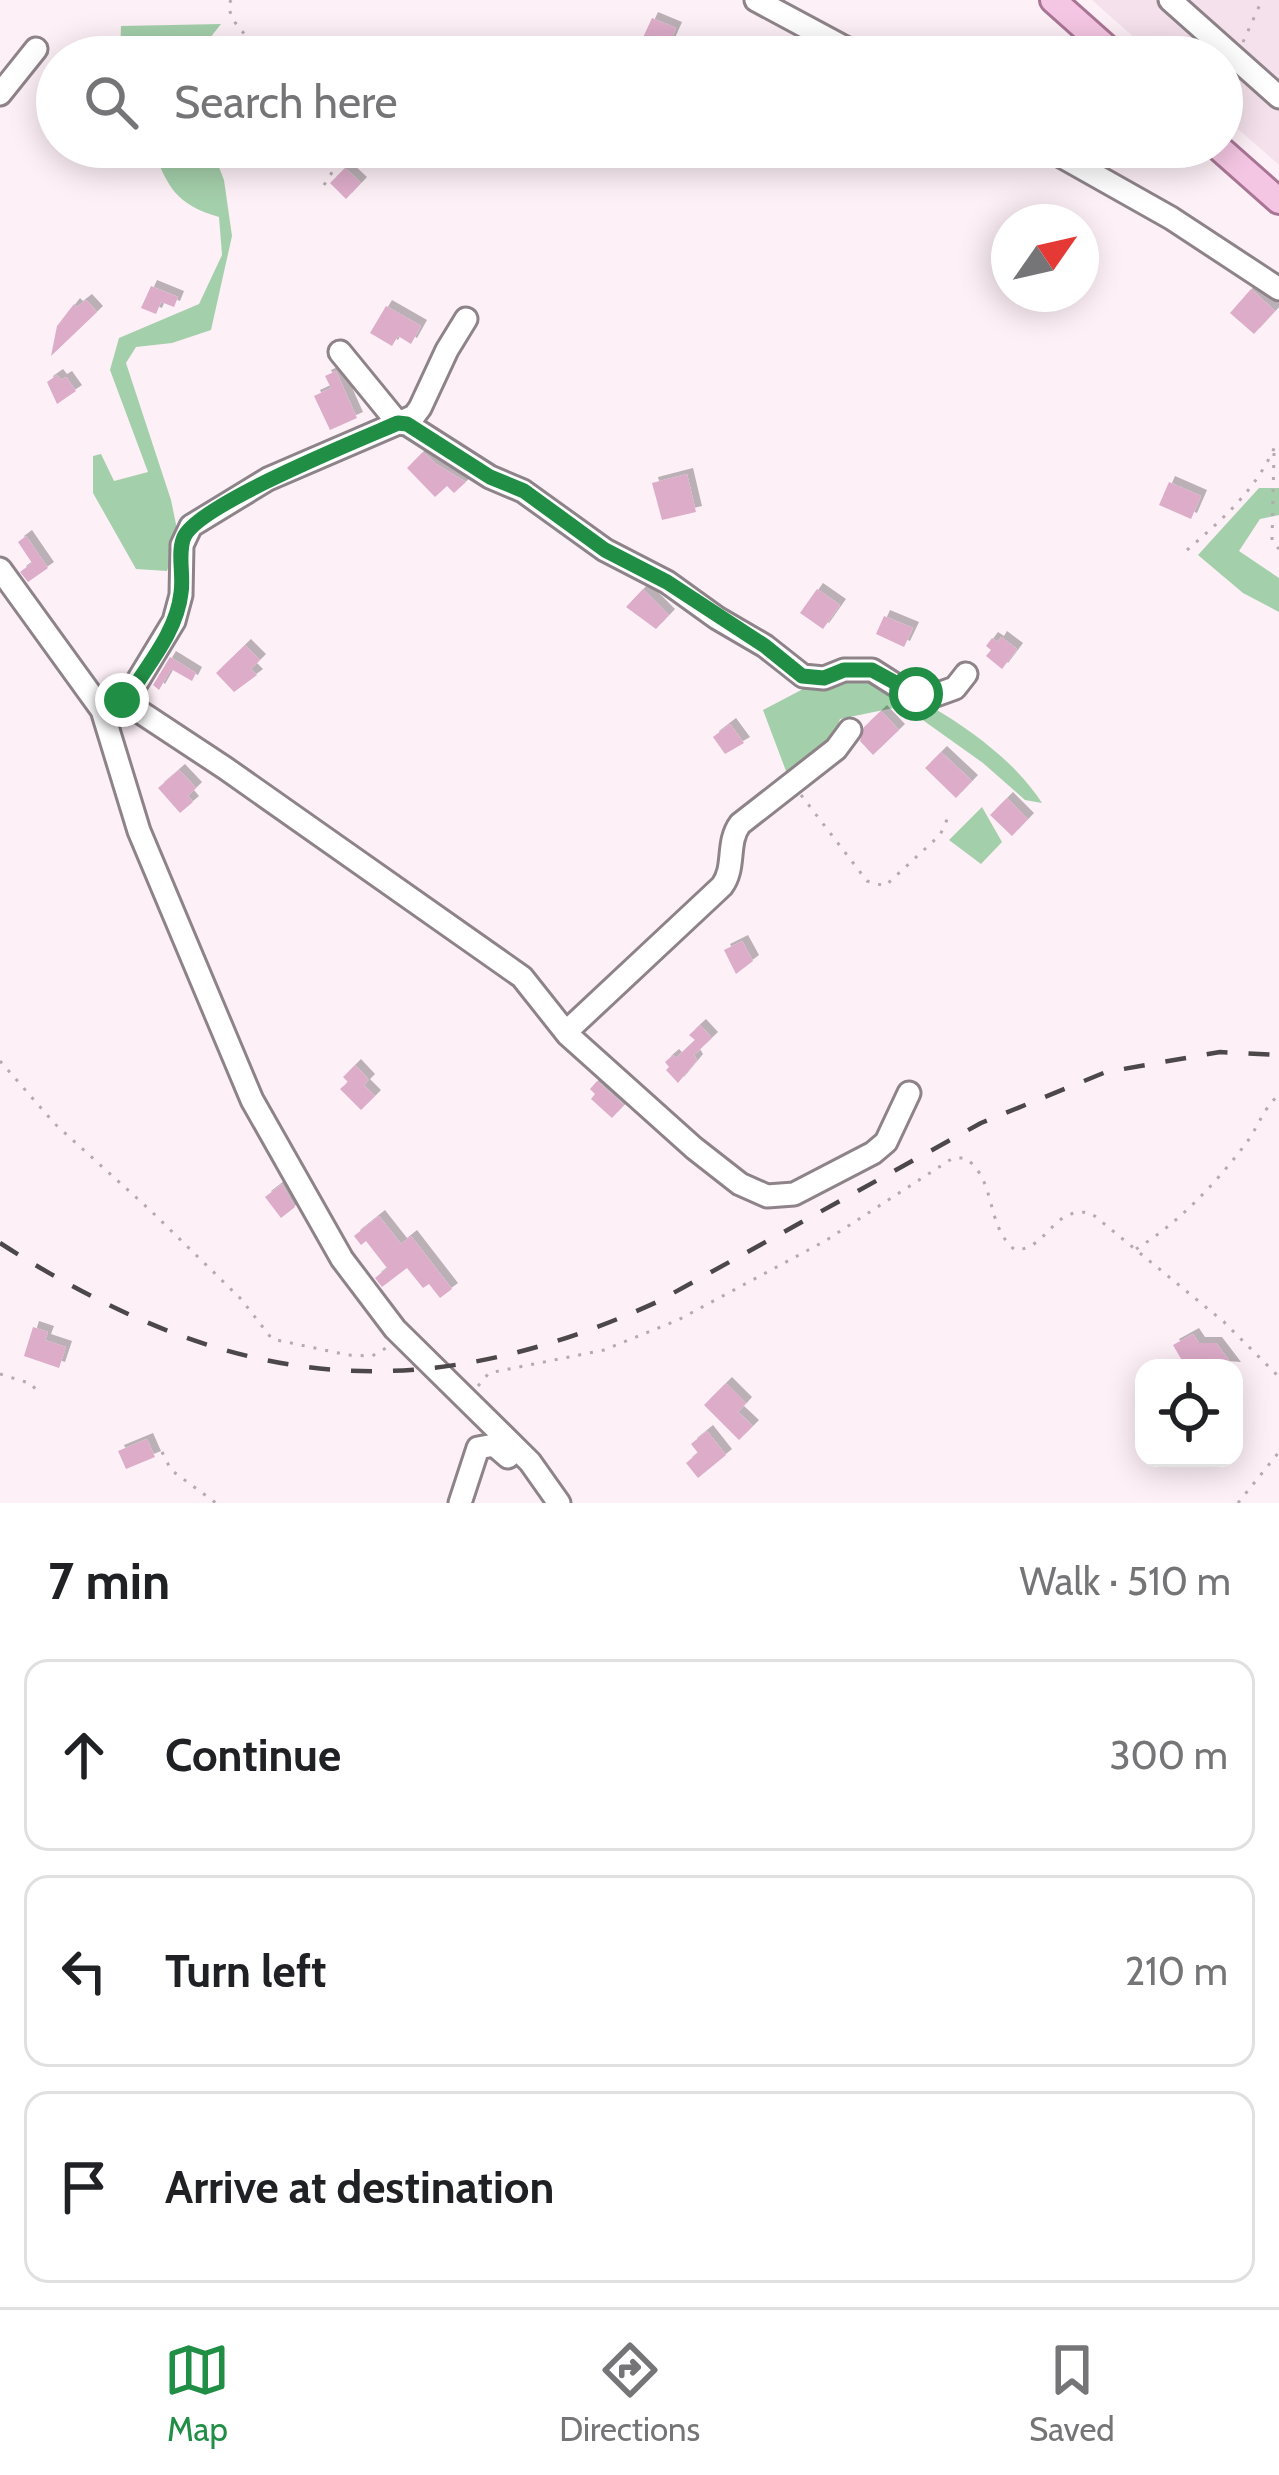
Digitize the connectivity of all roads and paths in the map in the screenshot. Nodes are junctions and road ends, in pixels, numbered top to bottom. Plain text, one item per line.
1 (231, 0) edge
2 (756, 0) edge
3 (1053, 0) edge
4 (1170, 0) edge
5 (1262, 0) edge
6 (246, 36) edge
7 (823, 36) edge
8 (1093, 36) edge
9 (1210, 36) edge
10 (1243, 43) edge
11 (35, 49) dead end
12 (1243, 65) edge
13 (0, 94) edge
14 (1279, 97) edge
15 (335, 168) edge
16 (1082, 168) edge
17 (1242, 168) edge
18 (324, 185) dead end
19 (1279, 201) edge
20 (1279, 289) edge
21 (466, 319) dead end
22 (340, 352) dead end
23 (398, 423) junction
24 (1277, 442) edge
25 (1279, 549) edge
26 (1187, 550) dead end
27 (0, 569) edge
28 (966, 674) dead end
29 (112, 705) junction
30 (850, 730) dead end
31 (783, 791) junction
32 (950, 813) dead end
33 (566, 1032) junction
34 (0, 1061) edge
35 (909, 1094) dead end
36 (1279, 1095) edge
37 (1134, 1250) junction
38 (398, 1332) junction
39 (0, 1374) edge
40 (1279, 1377) edge
41 (38, 1394) dead end
42 (479, 1396) dead end
43 (162, 1452) dead end
44 (1279, 1452) edge
45 (554, 1497) edge
46 (216, 1503) edge
47 (460, 1503) edge
48 (1238, 1503) edge

1 - 6 path
2 - 7 street
3 - 8 main road
4 - 9 street
5 - 10 path
11 - 13 street
12 - 14 street
15 - 18 path
16 - 20 street
17 - 19 main road
21 - 23 street
22 - 23 street
23 - 28 street
23 - 29 street
24 - 25 path
24 - 26 path
27 - 29 street
29 - 33 street
29 - 38 street
30 - 31 street
31 - 32 path
31 - 33 street
33 - 35 street
34 - 38 path
36 - 37 path
37 - 40 path
37 - 42 path
38 - 45 street
39 - 41 path
43 - 46 path
44 - 48 path
45 - 47 street

